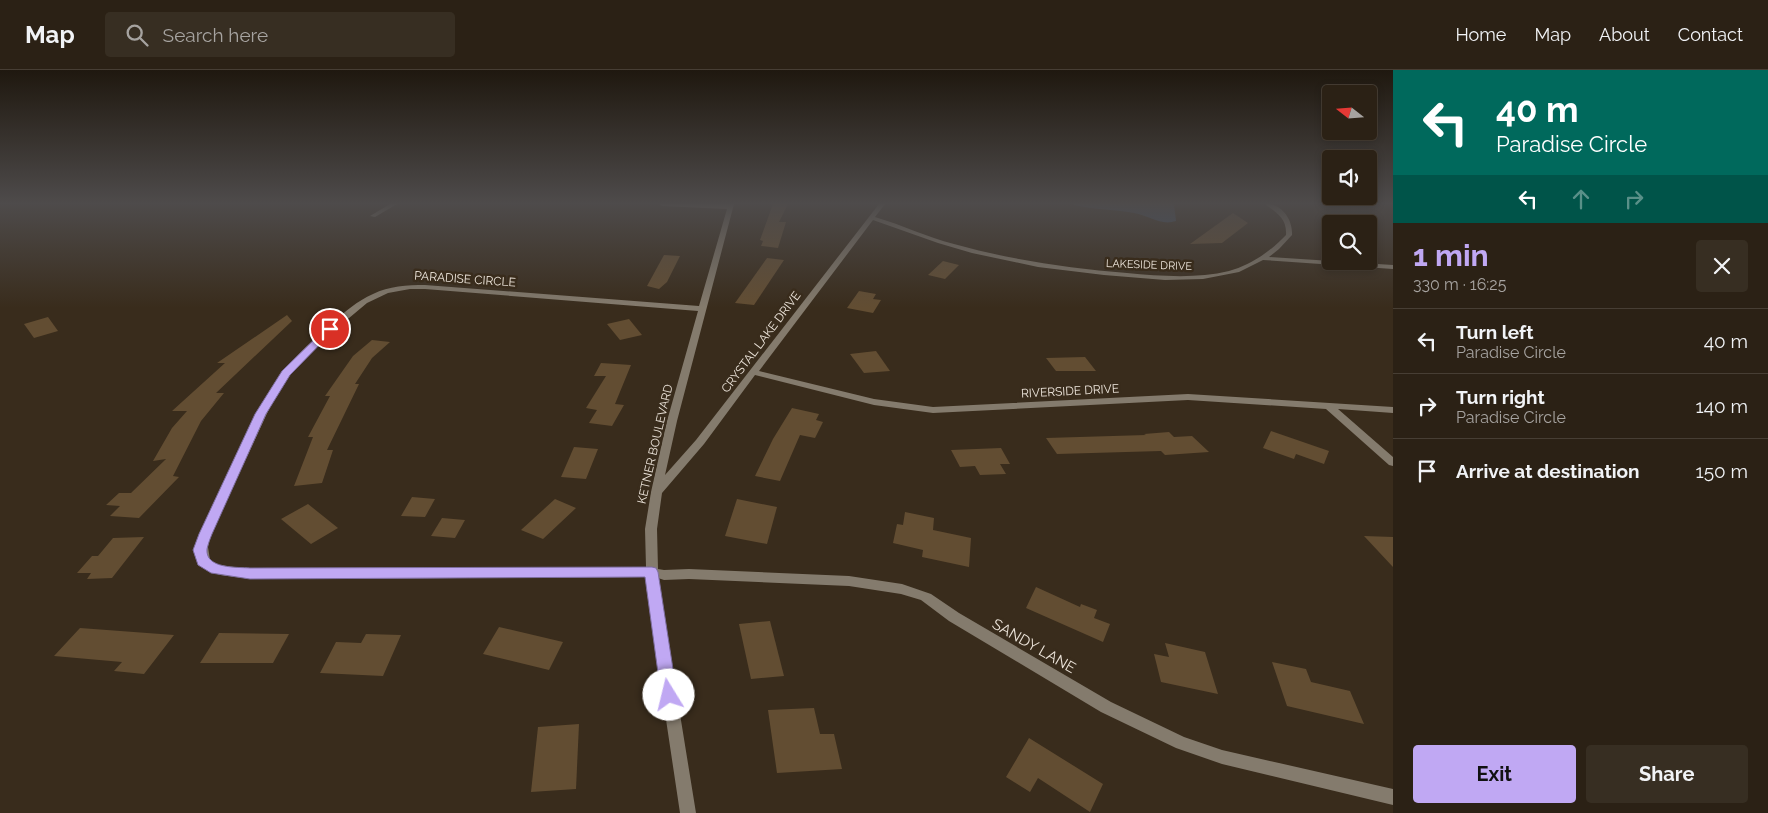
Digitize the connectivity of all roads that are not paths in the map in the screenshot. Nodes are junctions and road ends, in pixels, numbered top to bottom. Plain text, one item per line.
1 (721, 239) edge
2 (855, 239) edge
3 (931, 239) edge
4 (1284, 239) edge
5 (1260, 258) junction
6 (1393, 267) edge
7 (702, 309) junction
8 (752, 372) junction
9 (1329, 406) junction
10 (1393, 410) edge
11 (1393, 463) edge
12 (656, 493) junction
13 (652, 572) junction
14 (1393, 798) edge
15 (688, 813) edge

1 - 7 street, KETNER BOULEVARD
2 - 8 street, CRYSTAL LAKE DRIVE
3 - 5 street, LAKESIDE DRIVE
4 - 5 street, LAKESIDE DRIVE
5 - 6 street
7 - 12 street, KETNER BOULEVARD
7 - 13 street, PARADISE CIRCLE
8 - 9 street, RIVERSIDE DRIVE
8 - 12 street, CRYSTAL LAKE DRIVE
9 - 10 street, RIVERSIDE DRIVE
9 - 11 street
12 - 13 street, KETNER BOULEVARD
13 - 14 street, SANDY LANE
13 - 15 street, KETNER BOULEVARD

